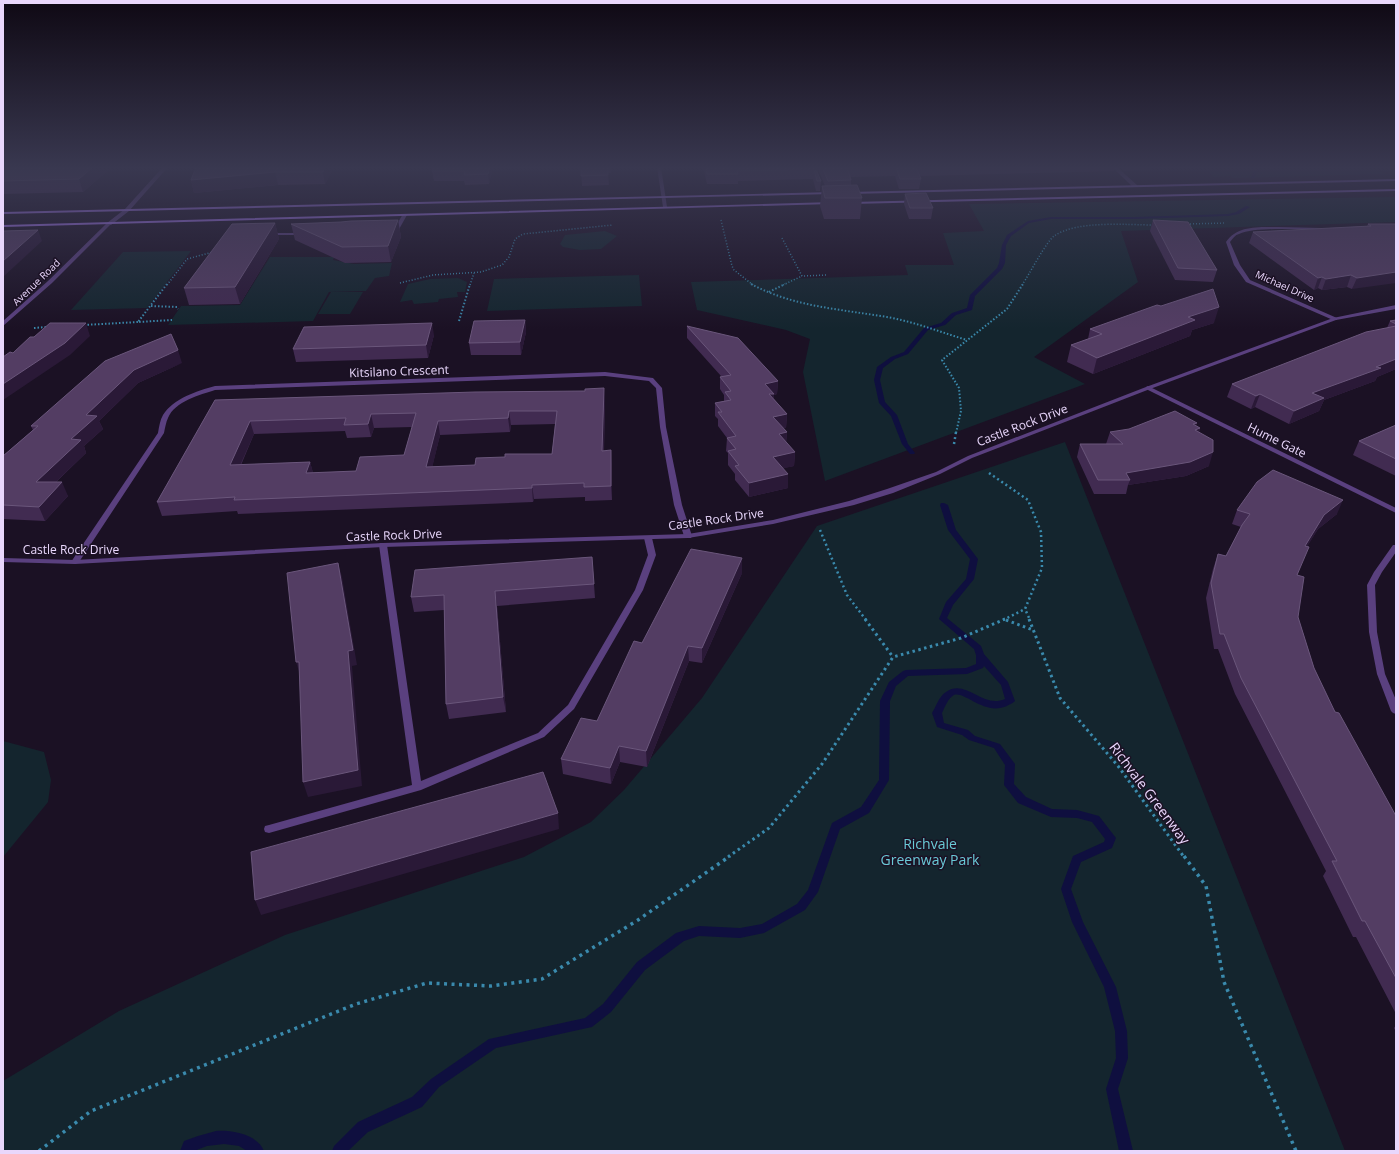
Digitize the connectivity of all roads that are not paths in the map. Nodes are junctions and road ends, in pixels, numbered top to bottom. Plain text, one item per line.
1 (113, 221) edge
2 (225, 221) edge
3 (255, 221) edge
4 (401, 221) edge
5 (109, 224) junction
6 (252, 225) edge
7 (3, 226) edge
8 (1328, 229) edge
9 (386, 232) edge
10 (308, 233) edge
11 (260, 234) edge
12 (1396, 307) edge
13 (1336, 318) junction
14 (3, 324) edge
15 (1148, 388) junction
16 (1396, 511) edge
17 (688, 536) junction
18 (648, 538) junction
19 (383, 545) junction
20 (1396, 547) edge
21 (3, 560) edge
22 (75, 562) junction
23 (1396, 711) edge
24 (417, 787) junction
25 (269, 829) dead end

1 - 5 street, Avenue Road
2 - 5 main road
3 - 6 street
4 - 9 street
5 - 7 main road
5 - 14 street, Avenue Road
8 - 13 street, Michael Drive
10 - 11 street
12 - 13 street, Castle Rock Drive
13 - 15 street, Castle Rock Drive
15 - 16 street, Hume Gate
15 - 17 street, Castle Rock Drive
17 - 18 street, Castle Rock Drive
17 - 22 street, Kitsilano Crescent
18 - 19 street, Castle Rock Drive
18 - 24 street
19 - 22 street, Castle Rock Drive
19 - 24 street
20 - 23 street
21 - 22 street, Castle Rock Drive
24 - 25 street

